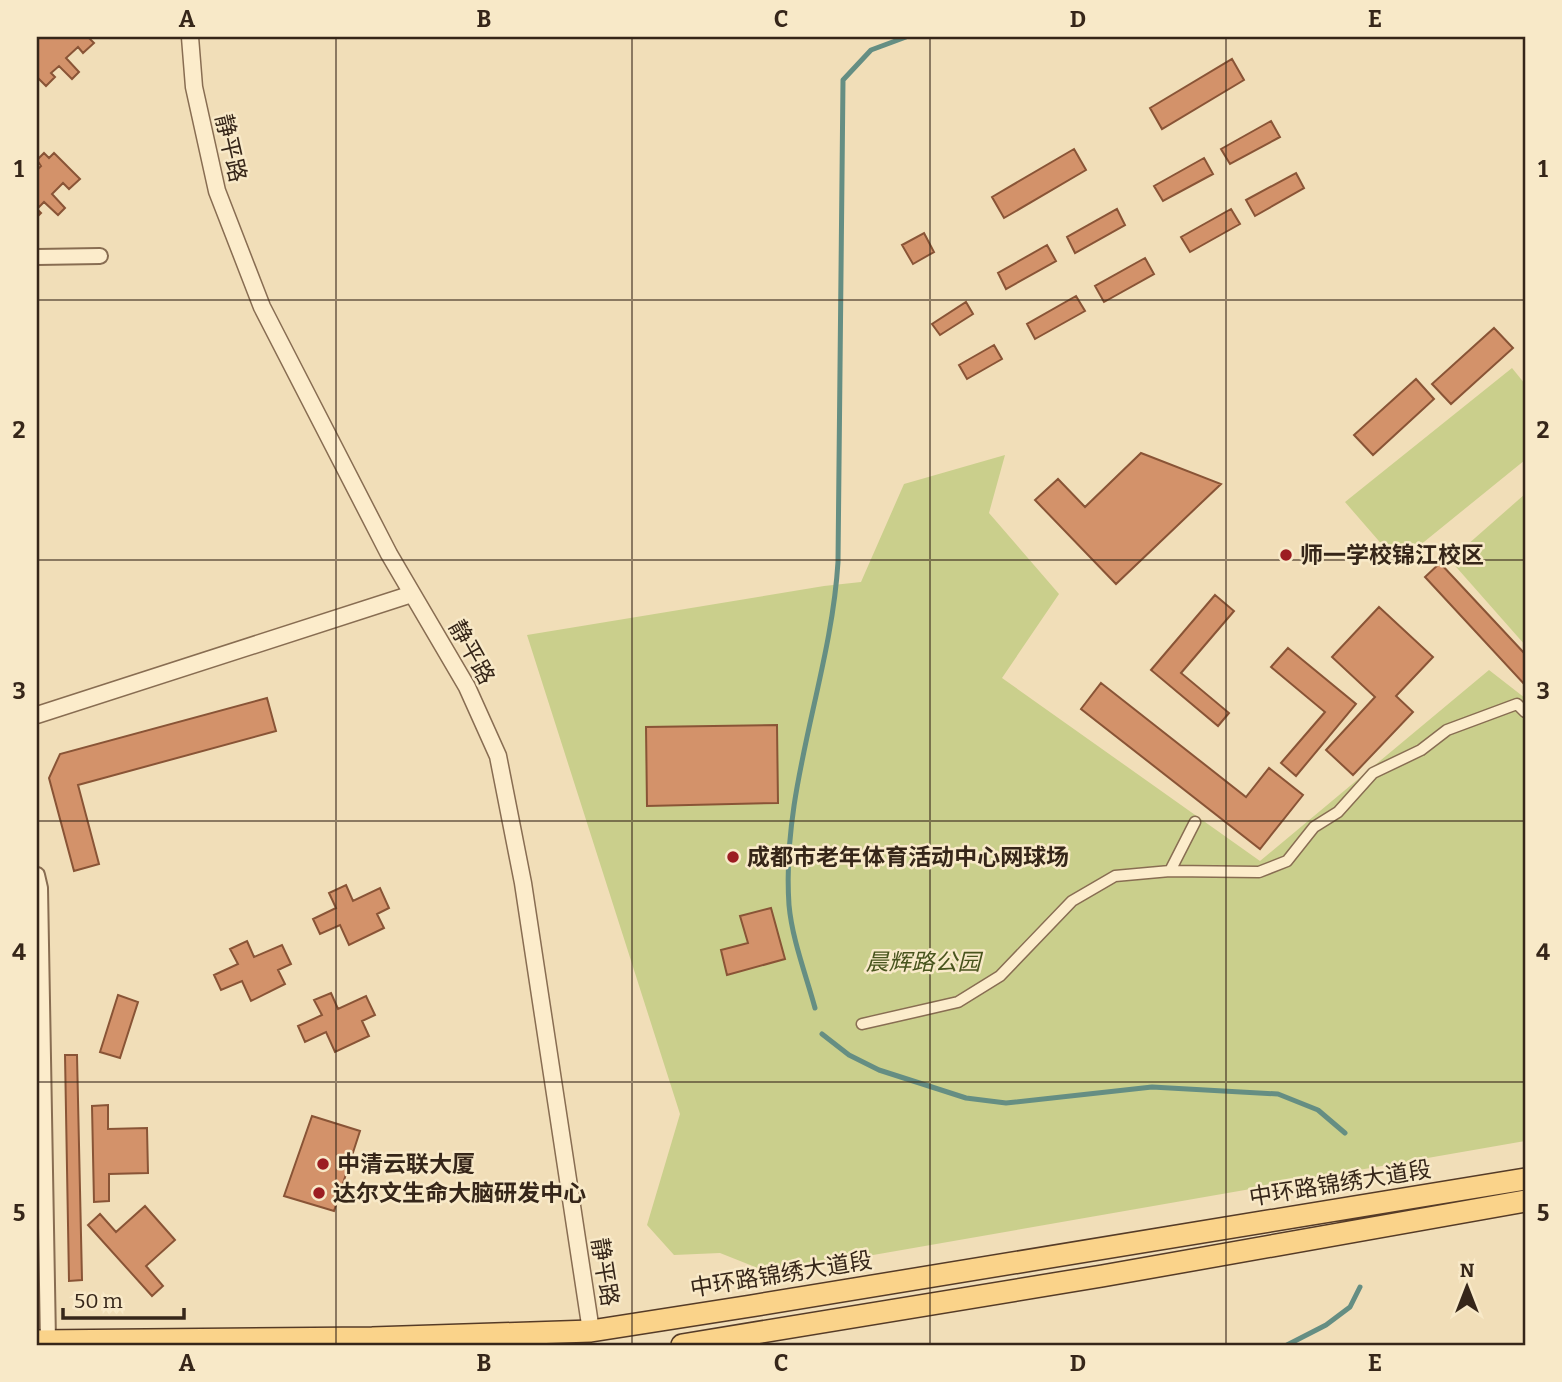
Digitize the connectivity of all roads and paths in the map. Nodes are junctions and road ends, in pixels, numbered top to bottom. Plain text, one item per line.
1 (190, 37) edge
2 (100, 256) dead end
3 (37, 257) edge
4 (412, 594) junction
5 (1525, 712) edge
6 (37, 715) edge
7 (1195, 822) dead end
8 (1170, 871) junction
9 (37, 876) edge
10 (862, 1024) dead end
11 (1525, 1179) edge
12 (1525, 1201) edge
13 (593, 1340) edge
14 (42, 1341) edge
15 (682, 1345) edge

1 - 4 street, 静平路
2 - 3 street
4 - 6 street
4 - 13 street, 静平路
5 - 8 street
7 - 8 street
8 - 10 street
9 - 14 street
11 - 13 main road, 中环路锦绣大道段
12 - 15 main road
13 - 14 main road, 中环路锦绣大道段

